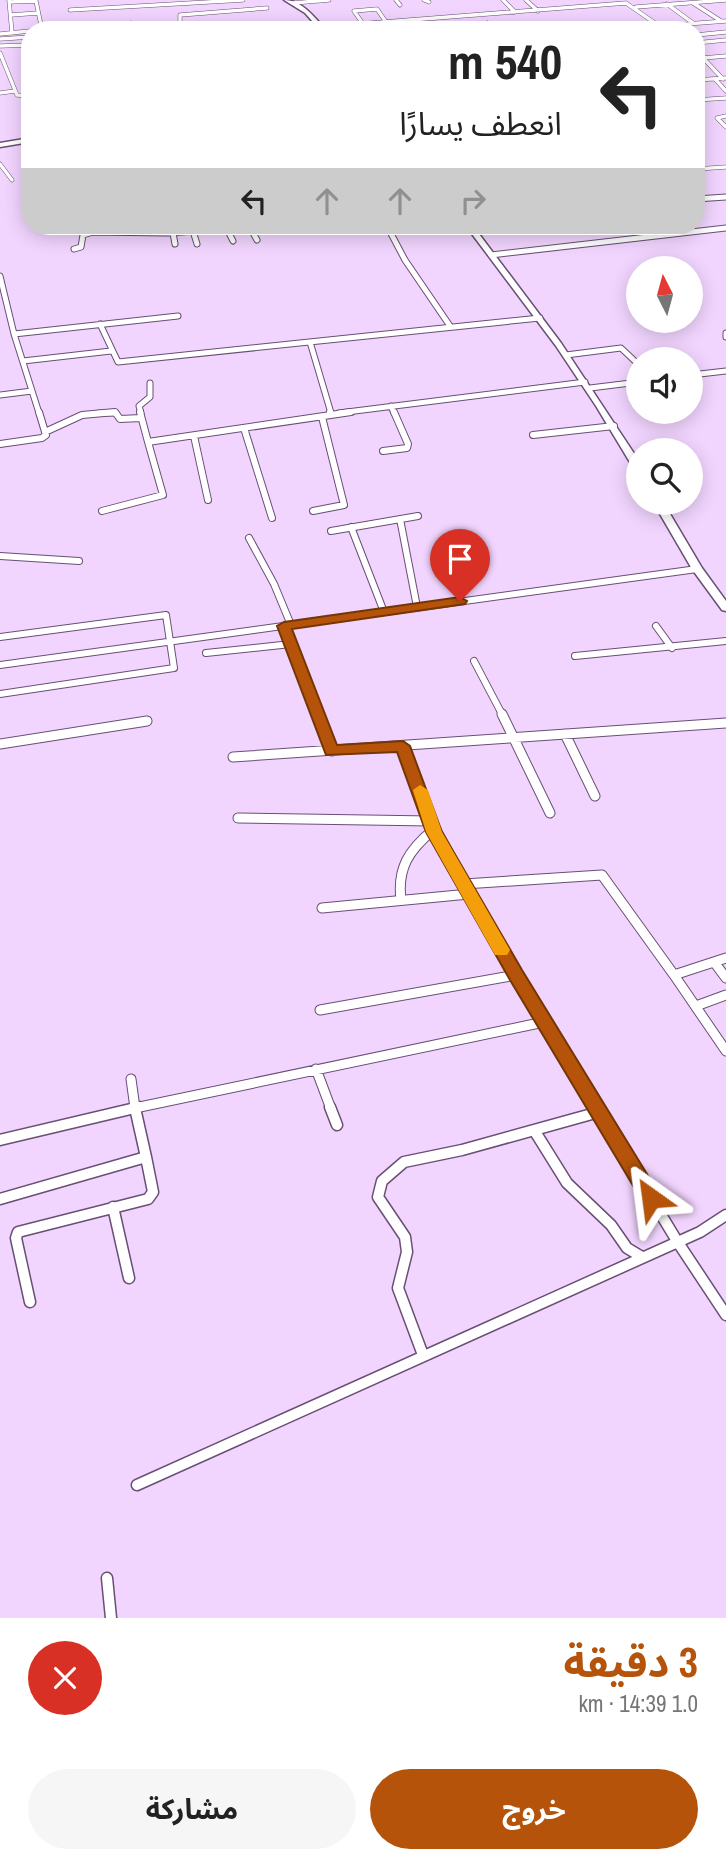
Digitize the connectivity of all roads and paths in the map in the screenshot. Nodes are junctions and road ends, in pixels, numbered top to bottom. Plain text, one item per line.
1 (243, 0) edge
2 (328, 0) edge
3 (396, 0) edge
4 (424, 0) edge
5 (503, 0) edge
6 (526, 0) edge
7 (9, 1) edge
8 (290, 1) edge
9 (315, 1) edge
10 (702, 1) edge
11 (719, 1) edge
12 (0, 2) edge
13 (222, 2) edge
14 (429, 2) dead end
15 (693, 2) junction
16 (726, 3) edge
17 (400, 5) dead end
18 (545, 5) dead end
19 (667, 5) junction
20 (157, 6) junction
21 (636, 7) junction
22 (267, 8) dead end
23 (551, 9) junction
24 (69, 10) dead end
25 (538, 10) junction
26 (225, 11) junction
27 (414, 12) dead end
28 (515, 12) junction
29 (38, 13) junction
30 (11, 15) junction
31 (180, 15) junction
32 (227, 18) dead end
33 (419, 20) junction
34 (39, 21) edge
35 (180, 21) edge
36 (314, 21) edge
37 (361, 21) edge
38 (385, 21) edge
39 (402, 21) edge
40 (654, 21) edge
41 (690, 21) edge
42 (724, 21) edge
43 (705, 22) edge
44 (21, 32) edge
45 (726, 32) edge
46 (12, 33) junction
47 (705, 34) edge
48 (0, 36) edge
49 (21, 37) edge
50 (726, 40) edge
51 (705, 42) edge
52 (21, 45) edge
53 (0, 46) edge
54 (0, 53) edge
55 (726, 56) edge
56 (705, 58) edge
57 (705, 60) edge
58 (714, 69) junction
59 (726, 69) edge
60 (0, 72) edge
61 (7, 72) junction
62 (725, 78) edge
63 (715, 79) junction
64 (705, 80) edge
65 (11, 82) junction
66 (0, 83) edge
67 (15, 91) junction
68 (726, 91) edge
69 (0, 93) edge
70 (21, 97) edge
71 (726, 98) edge
72 (705, 99) edge
73 (726, 116) edge
74 (726, 127) edge
75 (21, 142) edge
76 (0, 145) edge
77 (0, 164) edge
78 (726, 167) edge
79 (705, 168) edge
80 (12, 180) dead end
81 (726, 197) edge
82 (705, 198) edge
83 (726, 228) edge
84 (705, 230) edge
85 (83, 235) edge
86 (173, 235) edge
87 (194, 235) edge
88 (230, 235) edge
89 (254, 235) edge
90 (392, 235) edge
91 (476, 235) edge
92 (662, 235) edge
93 (257, 240) dead end
94 (233, 241) dead end
95 (175, 244) dead end
96 (197, 244) dead end
97 (74, 249) dead end
98 (491, 255) junction
99 (1, 280) edge
100 (178, 316) dead end
101 (540, 318) junction
102 (100, 324) junction
103 (450, 326) junction
104 (14, 334) junction
105 (310, 342) junction
106 (111, 351) junction
107 (626, 353) edge
108 (566, 355) junction
109 (23, 361) junction
110 (726, 371) edge
111 (703, 374) edge
112 (150, 383) dead end
113 (626, 383) edge
114 (587, 385) junction
115 (32, 391) junction
116 (0, 395) edge
117 (391, 406) junction
118 (331, 415) junction
119 (322, 417) junction
120 (141, 418) junction
121 (614, 426) junction
122 (244, 428) junction
123 (45, 432) junction
124 (533, 435) dead end
125 (194, 436) junction
126 (148, 442) junction
127 (0, 444) edge
128 (626, 447) edge
129 (383, 451) dead end
130 (208, 500) dead end
131 (103, 511) dead end
132 (313, 511) dead end
133 (666, 515) edge
134 (418, 516) dead end
135 (272, 518) dead end
136 (400, 519) junction
137 (351, 527) junction
138 (331, 531) dead end
139 (249, 538) dead end
140 (0, 556) edge
141 (79, 561) dead end
142 (697, 569) junction
143 (417, 607) junction
144 (726, 608) edge
145 (384, 612) junction
146 (288, 625) junction
147 (656, 626) dead end
148 (0, 637) edge
149 (170, 641) junction
150 (726, 641) edge
151 (291, 645) junction
152 (672, 648) junction
153 (206, 653) dead end
154 (575, 656) dead end
155 (474, 661) dead end
156 (0, 665) edge
157 (0, 694) edge
158 (147, 721) dead end
159 (726, 723) edge
160 (565, 734) junction
161 (515, 738) junction
162 (0, 744) edge
163 (403, 746) junction
164 (332, 751) junction
165 (233, 757) dead end
166 (595, 796) dead end
167 (550, 813) dead end
168 (238, 818) dead end
169 (432, 825) junction
170 (464, 884) junction
171 (469, 894) junction
172 (401, 900) junction
173 (322, 908) dead end
174 (726, 958) edge
175 (714, 962) junction
176 (516, 975) junction
177 (674, 975) junction
178 (726, 978) edge
179 (726, 995) edge
180 (696, 1006) junction
181 (320, 1010) dead end
182 (544, 1022) junction
183 (725, 1048) edge
184 (316, 1069) junction
185 (131, 1079) dead end
186 (135, 1108) junction
187 (599, 1112) junction
188 (337, 1125) dead end
189 (534, 1130) junction
190 (0, 1140) edge
191 (146, 1157) junction
192 (0, 1199) edge
193 (113, 1208) junction
194 (726, 1215) edge
195 (677, 1241) junction
196 (642, 1256) junction
197 (129, 1278) dead end
198 (30, 1302) dead end
199 (726, 1315) edge
200 (423, 1355) junction
201 (137, 1485) dead end
202 (107, 1578) dead end
203 (111, 1618) edge

1 - 13 street
2 - 9 street
3 - 17 street
4 - 14 street
5 - 28 street
6 - 25 street
7 - 12 street
7 - 29 street
7 - 30 street
8 - 9 street
8 - 36 main road
10 - 11 street
10 - 15 street
11 - 16 street
13 - 20 street
13 - 26 street
15 - 19 street
15 - 42 street
18 - 23 street
19 - 21 street
19 - 41 street
20 - 24 street
20 - 31 street
21 - 23 street
21 - 40 street
22 - 26 street
23 - 25 street
25 - 28 street
26 - 31 street
26 - 32 street
27 - 33 street
28 - 33 street
29 - 30 street
29 - 34 street
30 - 46 street
31 - 35 street
33 - 39 street
37 - 38 street
42 - 43 street
44 - 46 street
45 - 47 street
46 - 48 street
48 - 49 street
50 - 51 street
52 - 53 street
54 - 61 street
55 - 56 street
57 - 58 street
58 - 59 street
58 - 62 street
60 - 61 street
61 - 65 street
62 - 63 street
63 - 64 street
63 - 68 street
65 - 66 street
65 - 67 street
67 - 69 street
67 - 70 street
71 - 72 street
73 - 74 street
75 - 76 street
77 - 80 street
78 - 79 street
81 - 82 street
83 - 84 street
85 - 97 street
86 - 95 street
87 - 96 street
88 - 94 street
89 - 93 street
90 - 103 street
91 - 98 main road
92 - 98 street
98 - 101 main road
99 - 104 street
100 - 102 street
101 - 103 street
101 - 108 main road
102 - 104 street
102 - 106 street
103 - 105 street
104 - 109 street
105 - 106 street
105 - 118 street
106 - 109 street
107 - 108 street
108 - 114 main road
109 - 115 street
110 - 111 street
112 - 120 street
113 - 114 street
114 - 117 street
114 - 121 main road
115 - 116 street
115 - 123 street
117 - 118 street
117 - 129 street
118 - 119 street
119 - 122 street
119 - 132 street
120 - 123 street
120 - 126 street
121 - 124 street
121 - 128 main road
122 - 125 street
122 - 135 street
123 - 127 street
125 - 126 street
125 - 130 street
126 - 131 street
133 - 142 main road
134 - 136 street
136 - 137 street
136 - 143 street
137 - 138 street
137 - 145 street
139 - 146 street
140 - 141 street
142 - 143 street
142 - 144 main road
143 - 145 street
145 - 146 street
146 - 149 street
146 - 151 street
147 - 152 street
148 - 149 street
149 - 156 street
149 - 157 street
150 - 152 street
151 - 153 street
151 - 164 street
152 - 154 street
155 - 161 street
158 - 162 street
159 - 160 street
160 - 161 street
160 - 166 street
161 - 163 street
161 - 167 street
163 - 164 street
163 - 169 street
164 - 165 street
168 - 169 street
169 - 170 street
169 - 172 street
170 - 171 street
170 - 177 street
171 - 172 street
171 - 176 street
172 - 173 street
174 - 175 street
175 - 177 street
175 - 178 street
176 - 181 street
176 - 182 street
177 - 180 street
179 - 180 street
180 - 183 street
182 - 184 street
182 - 187 street
184 - 186 street
184 - 188 street
185 - 186 street
186 - 190 street
186 - 191 street
187 - 189 street
187 - 195 street
189 - 196 street
189 - 200 street
191 - 192 street
191 - 193 street
193 - 197 street
193 - 198 street
194 - 195 street
195 - 196 street
195 - 199 street
196 - 200 street
200 - 201 street
202 - 203 street

